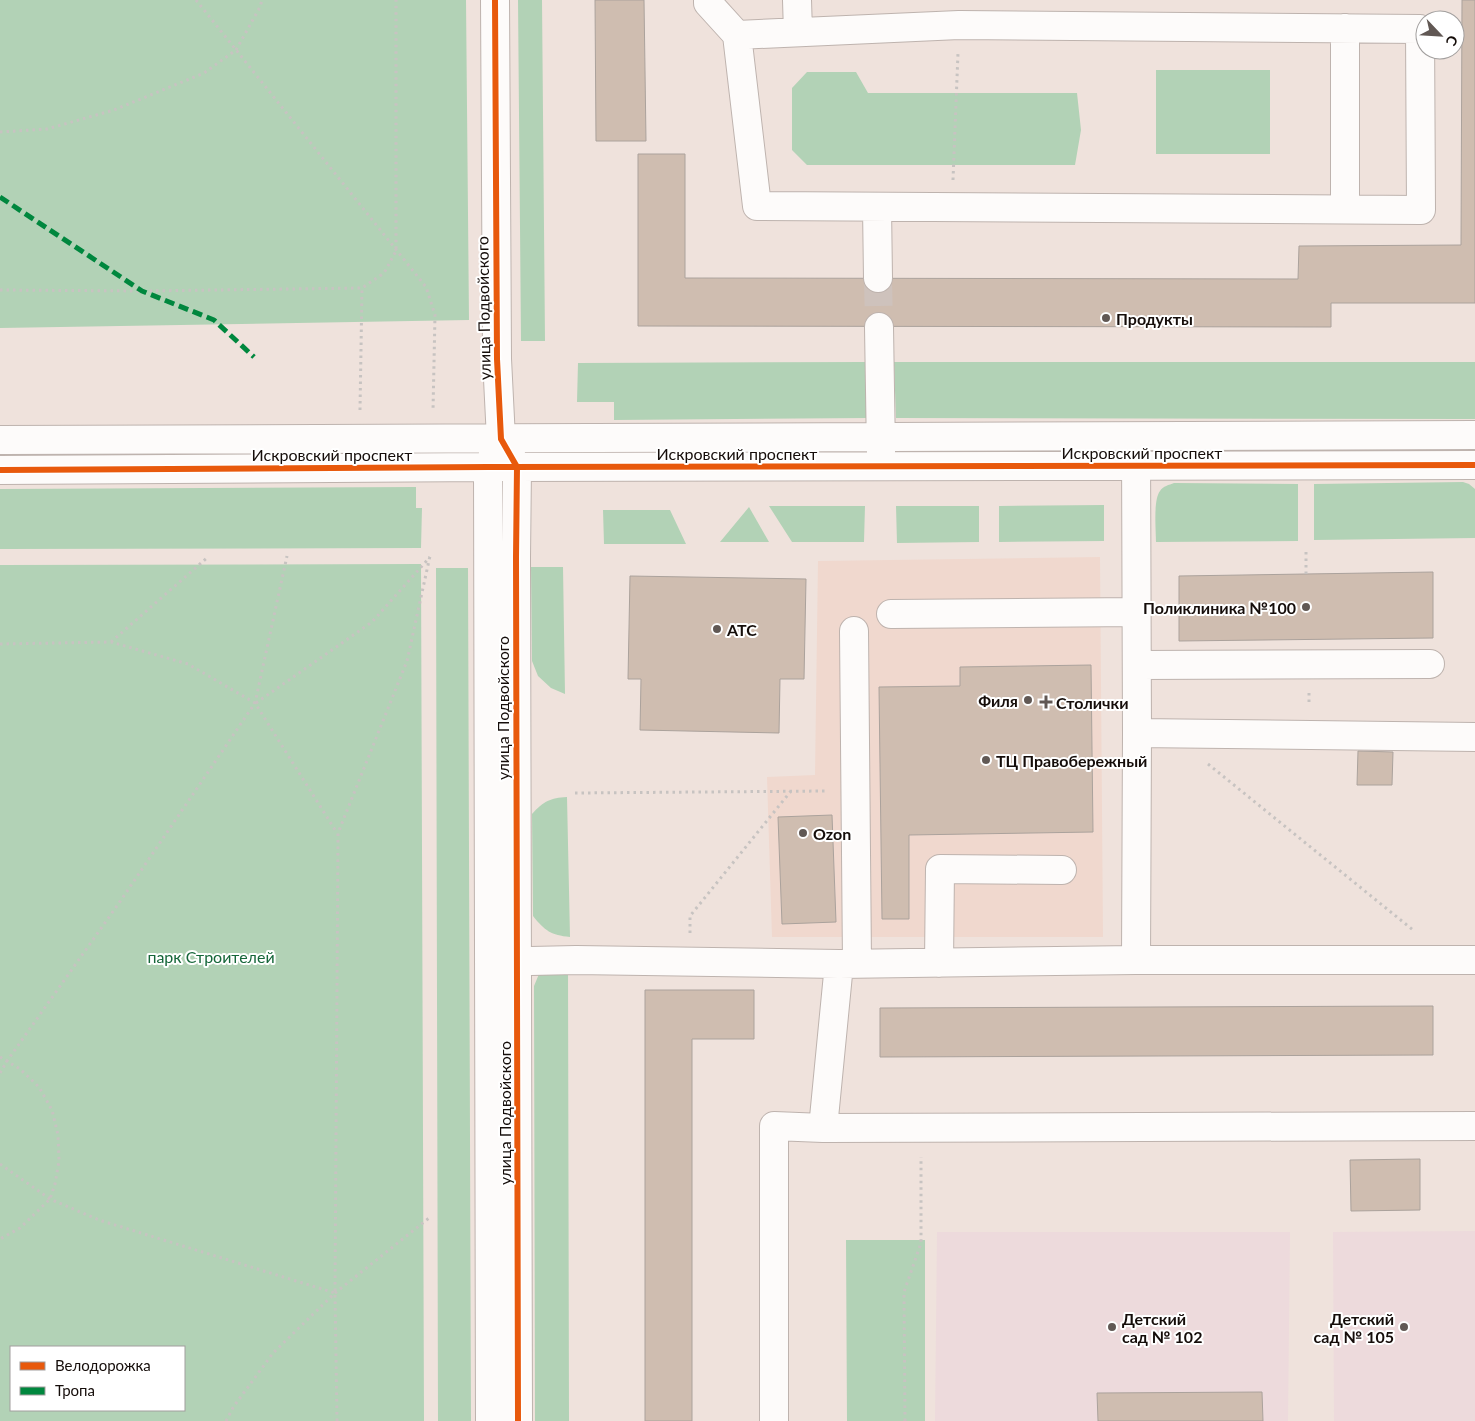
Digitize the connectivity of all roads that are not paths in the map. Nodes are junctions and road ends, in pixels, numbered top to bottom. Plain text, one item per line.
1 (495, 0) edge
2 (708, 0) edge
3 (797, 0) edge
4 (1345, 28) junction
5 (798, 32) junction
6 (737, 35) junction
7 (877, 207) junction
8 (1345, 209) junction
9 (878, 278) tunnel mouth
10 (878, 327) tunnel mouth
11 (1475, 435) edge
12 (881, 436) junction
13 (1136, 436) junction
14 (501, 439) junction
15 (0, 440) edge
16 (1475, 465) edge
17 (881, 466) junction
18 (1136, 466) junction
19 (488, 467) junction
20 (517, 467) junction
21 (0, 470) edge
22 (1137, 612) junction
23 (891, 614) dead end
24 (854, 631) dead end
25 (1430, 664) dead end
26 (1137, 665) junction
27 (1138, 733) junction
28 (1475, 737) edge
29 (1062, 870) dead end
30 (1136, 960) junction
31 (1463, 960) edge
32 (517, 961) junction
33 (489, 962) junction
34 (939, 962) junction
35 (848, 964) junction
36 (1475, 1126) edge
37 (823, 1128) junction
38 (490, 1421) edge
39 (518, 1421) edge
40 (774, 1421) edge

1 - 14 street, улица Подвойского
2 - 6 street
3 - 5 street
4 - 5 street
4 - 8 street
4 - 8 street
5 - 6 street
6 - 7 street
7 - 8 street
7 - 9 street
10 - 12 street
11 - 13 street, Искровский проспект
12 - 13 street, Искровский проспект
12 - 14 street, Искровский проспект
12 - 17 street
13 - 18 street
14 - 15 street, Искровский проспект
14 - 19 street, улица Подвойского
14 - 20 street, улица Подвойского
16 - 18 street, Искровский проспект
17 - 18 street, Искровский проспект
17 - 20 street, Искровский проспект
18 - 22 street
19 - 20 street, Искровский проспект
19 - 21 street, Искровский проспект
19 - 33 street, улица Подвойского
20 - 32 street, улица Подвойского
22 - 23 street
22 - 26 street
24 - 35 street
25 - 26 street
26 - 27 street
27 - 28 street
27 - 30 street
29 - 34 street
30 - 31 street
30 - 34 street
32 - 33 street
32 - 35 street
32 - 39 street, улица Подвойского
33 - 38 street, улица Подвойского
34 - 35 street
35 - 37 street
36 - 37 street
37 - 40 street

